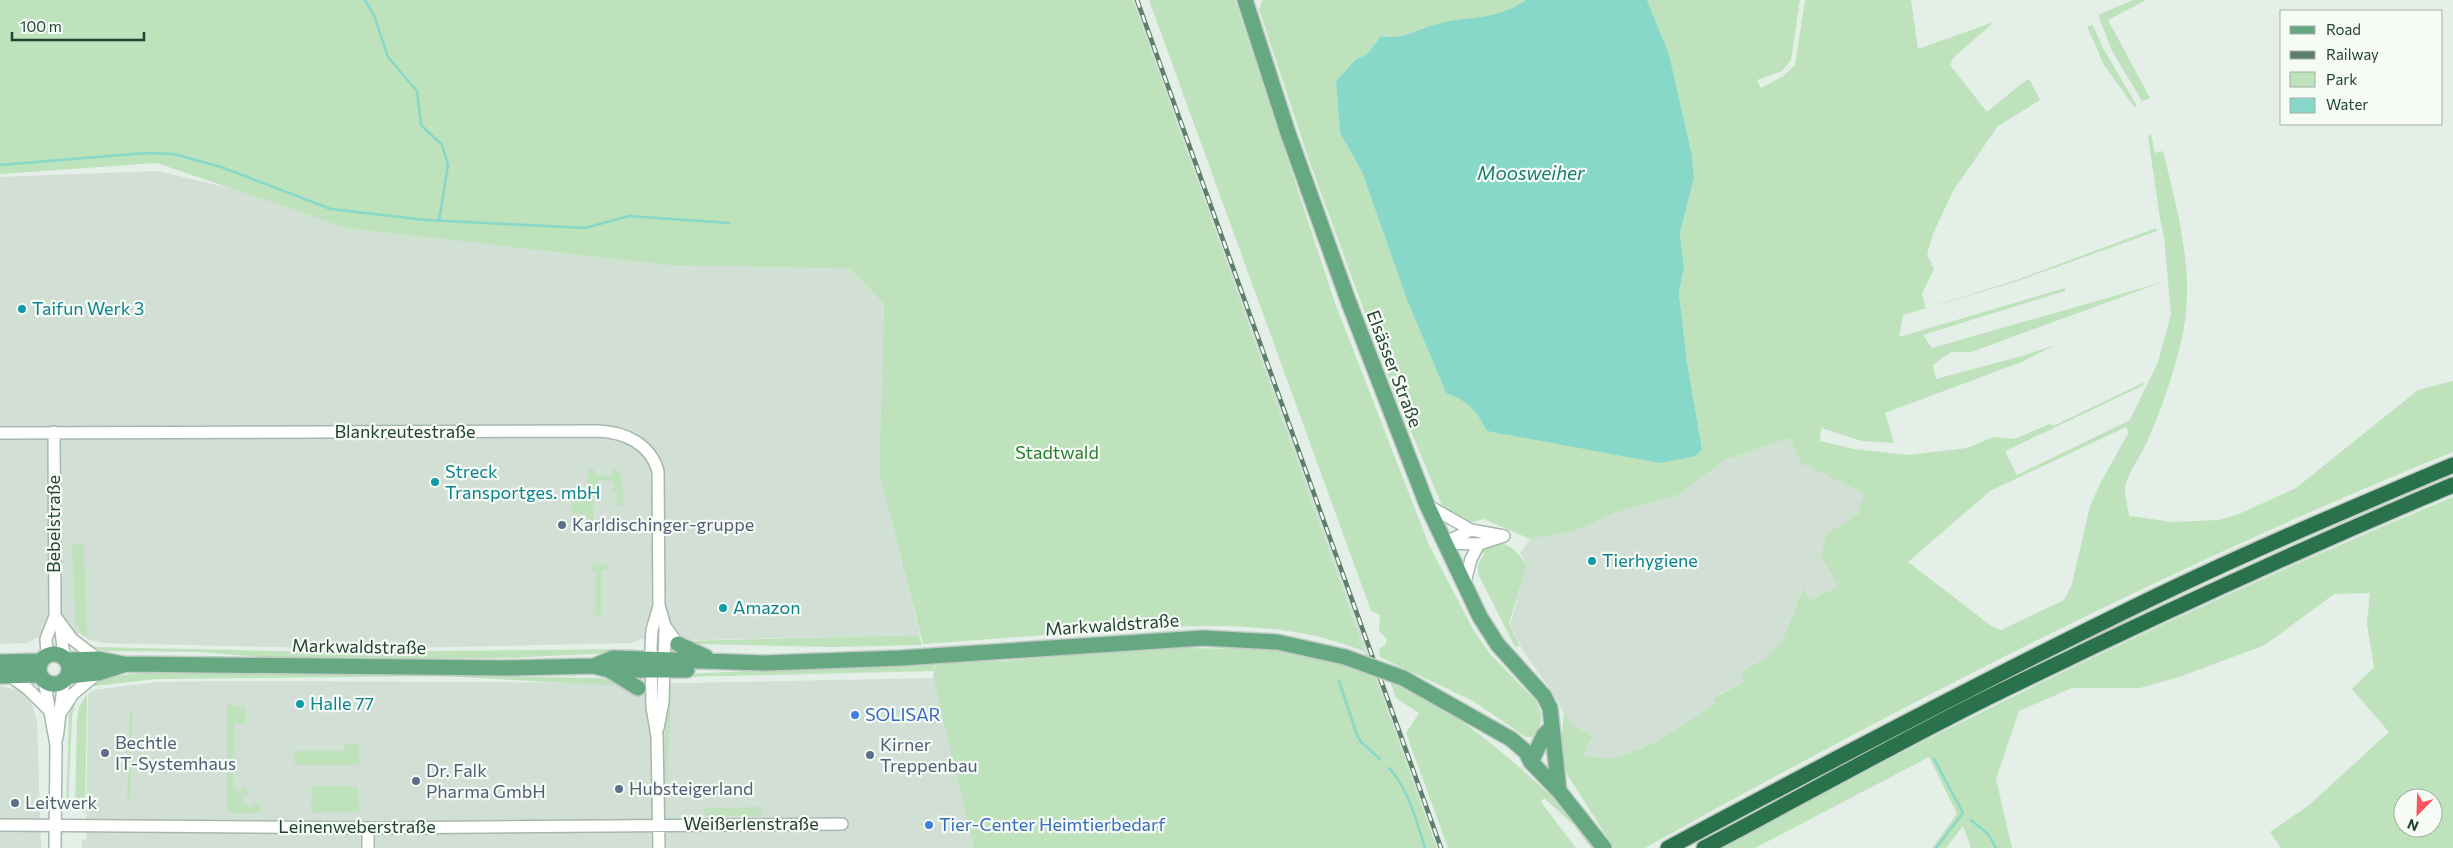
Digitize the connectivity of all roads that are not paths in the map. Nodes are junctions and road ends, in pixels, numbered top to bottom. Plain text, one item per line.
1 (1245, 0) edge
2 (54, 432) junction
3 (0, 433) edge
4 (2453, 465) edge
5 (2453, 485) edge
6 (1427, 505) junction
7 (1471, 530) junction
8 (1444, 543) junction
9 (1479, 544) junction
10 (1464, 586) junction
11 (660, 605) junction
12 (57, 620) junction
13 (665, 626) junction
14 (678, 644) joint
15 (66, 658) junction
16 (0, 662) edge
17 (716, 662) junction
18 (657, 664) junction
19 (98, 666) junction
20 (594, 666) junction
21 (43, 668) junction
22 (609, 670) junction
23 (5, 676) edge
24 (66, 678) junction
25 (638, 688) joint
26 (652, 707) junction
27 (48, 708) junction
28 (62, 711) junction
29 (1552, 728) junction
30 (657, 736) junction
31 (56, 745) junction
32 (1553, 746) junction
33 (1531, 762) junction
34 (1559, 791) junction
35 (842, 824) dead end
36 (0, 825) edge
37 (659, 825) junction
38 (55, 826) junction
39 (368, 828) junction
40 (55, 848) edge
41 (368, 848) edge
42 (659, 848) edge
43 (1604, 848) edge
44 (1668, 848) edge
45 (1704, 848) edge

1 - 6 main road, Elsässer Straße
2 - 3 street, Blankreutestraße
2 - 11 street, Blankreutestraße
2 - 12 street, Bebelstraße
4 - 44 highway
5 - 45 highway
6 - 7 street
6 - 8 main road, Elsässer Straße
7 - 8 street
7 - 9 street
8 - 9 street
8 - 10 main road, Elsässer Straße
9 - 10 street
10 - 29 main road, Elsässer Straße
11 - 13 street, Blankreutestraße
11 - 18 street, Blankreutestraße
12 - 15 street, Bebelstraße
12 - 19 street
12 - 21 street, Bebelstraße
13 - 14 street, Blankreutestraße
13 - 18 street, Blankreutestraße
14 - 17 main road
15 - 19 main road, Markwaldstraße
15 - 21 main road
15 - 24 main road
16 - 21 main road
17 - 18 main road, Markwaldstraße
17 - 33 main road, Markwaldstraße, bridge
18 - 20 main road, Markwaldstraße
18 - 22 main road, Markwaldstraße
18 - 26 street, Weißerlenstraße
18 - 30 street, Weißerlenstraße
19 - 20 main road, Markwaldstraße
19 - 24 main road, Markwaldstraße
19 - 28 street
20 - 22 main road, Markwaldstraße
21 - 23 main road
21 - 24 main road
21 - 27 street, Bebelstraße
22 - 25 main road
23 - 27 street
24 - 28 street, Bebelstraße
25 - 26 street
26 - 30 street, Weißerlenstraße
27 - 31 street, Bebelstraße
28 - 31 street, Bebelstraße
29 - 32 main road, Elsässer Straße
29 - 33 main road
30 - 37 street, Weißerlenstraße
31 - 38 street, Bebelstraße
32 - 33 main road
32 - 34 main road, Elsässer Straße
33 - 34 main road, Markwaldstraße
34 - 43 main road, Markwaldstraße
35 - 37 street, Weißerlenstraße
36 - 38 street, Leinenweberstraße
37 - 39 street, Leinenweberstraße
37 - 42 street, Weißerlenstraße
38 - 39 street, Leinenweberstraße
38 - 40 street, Bebelstraße
39 - 41 street

